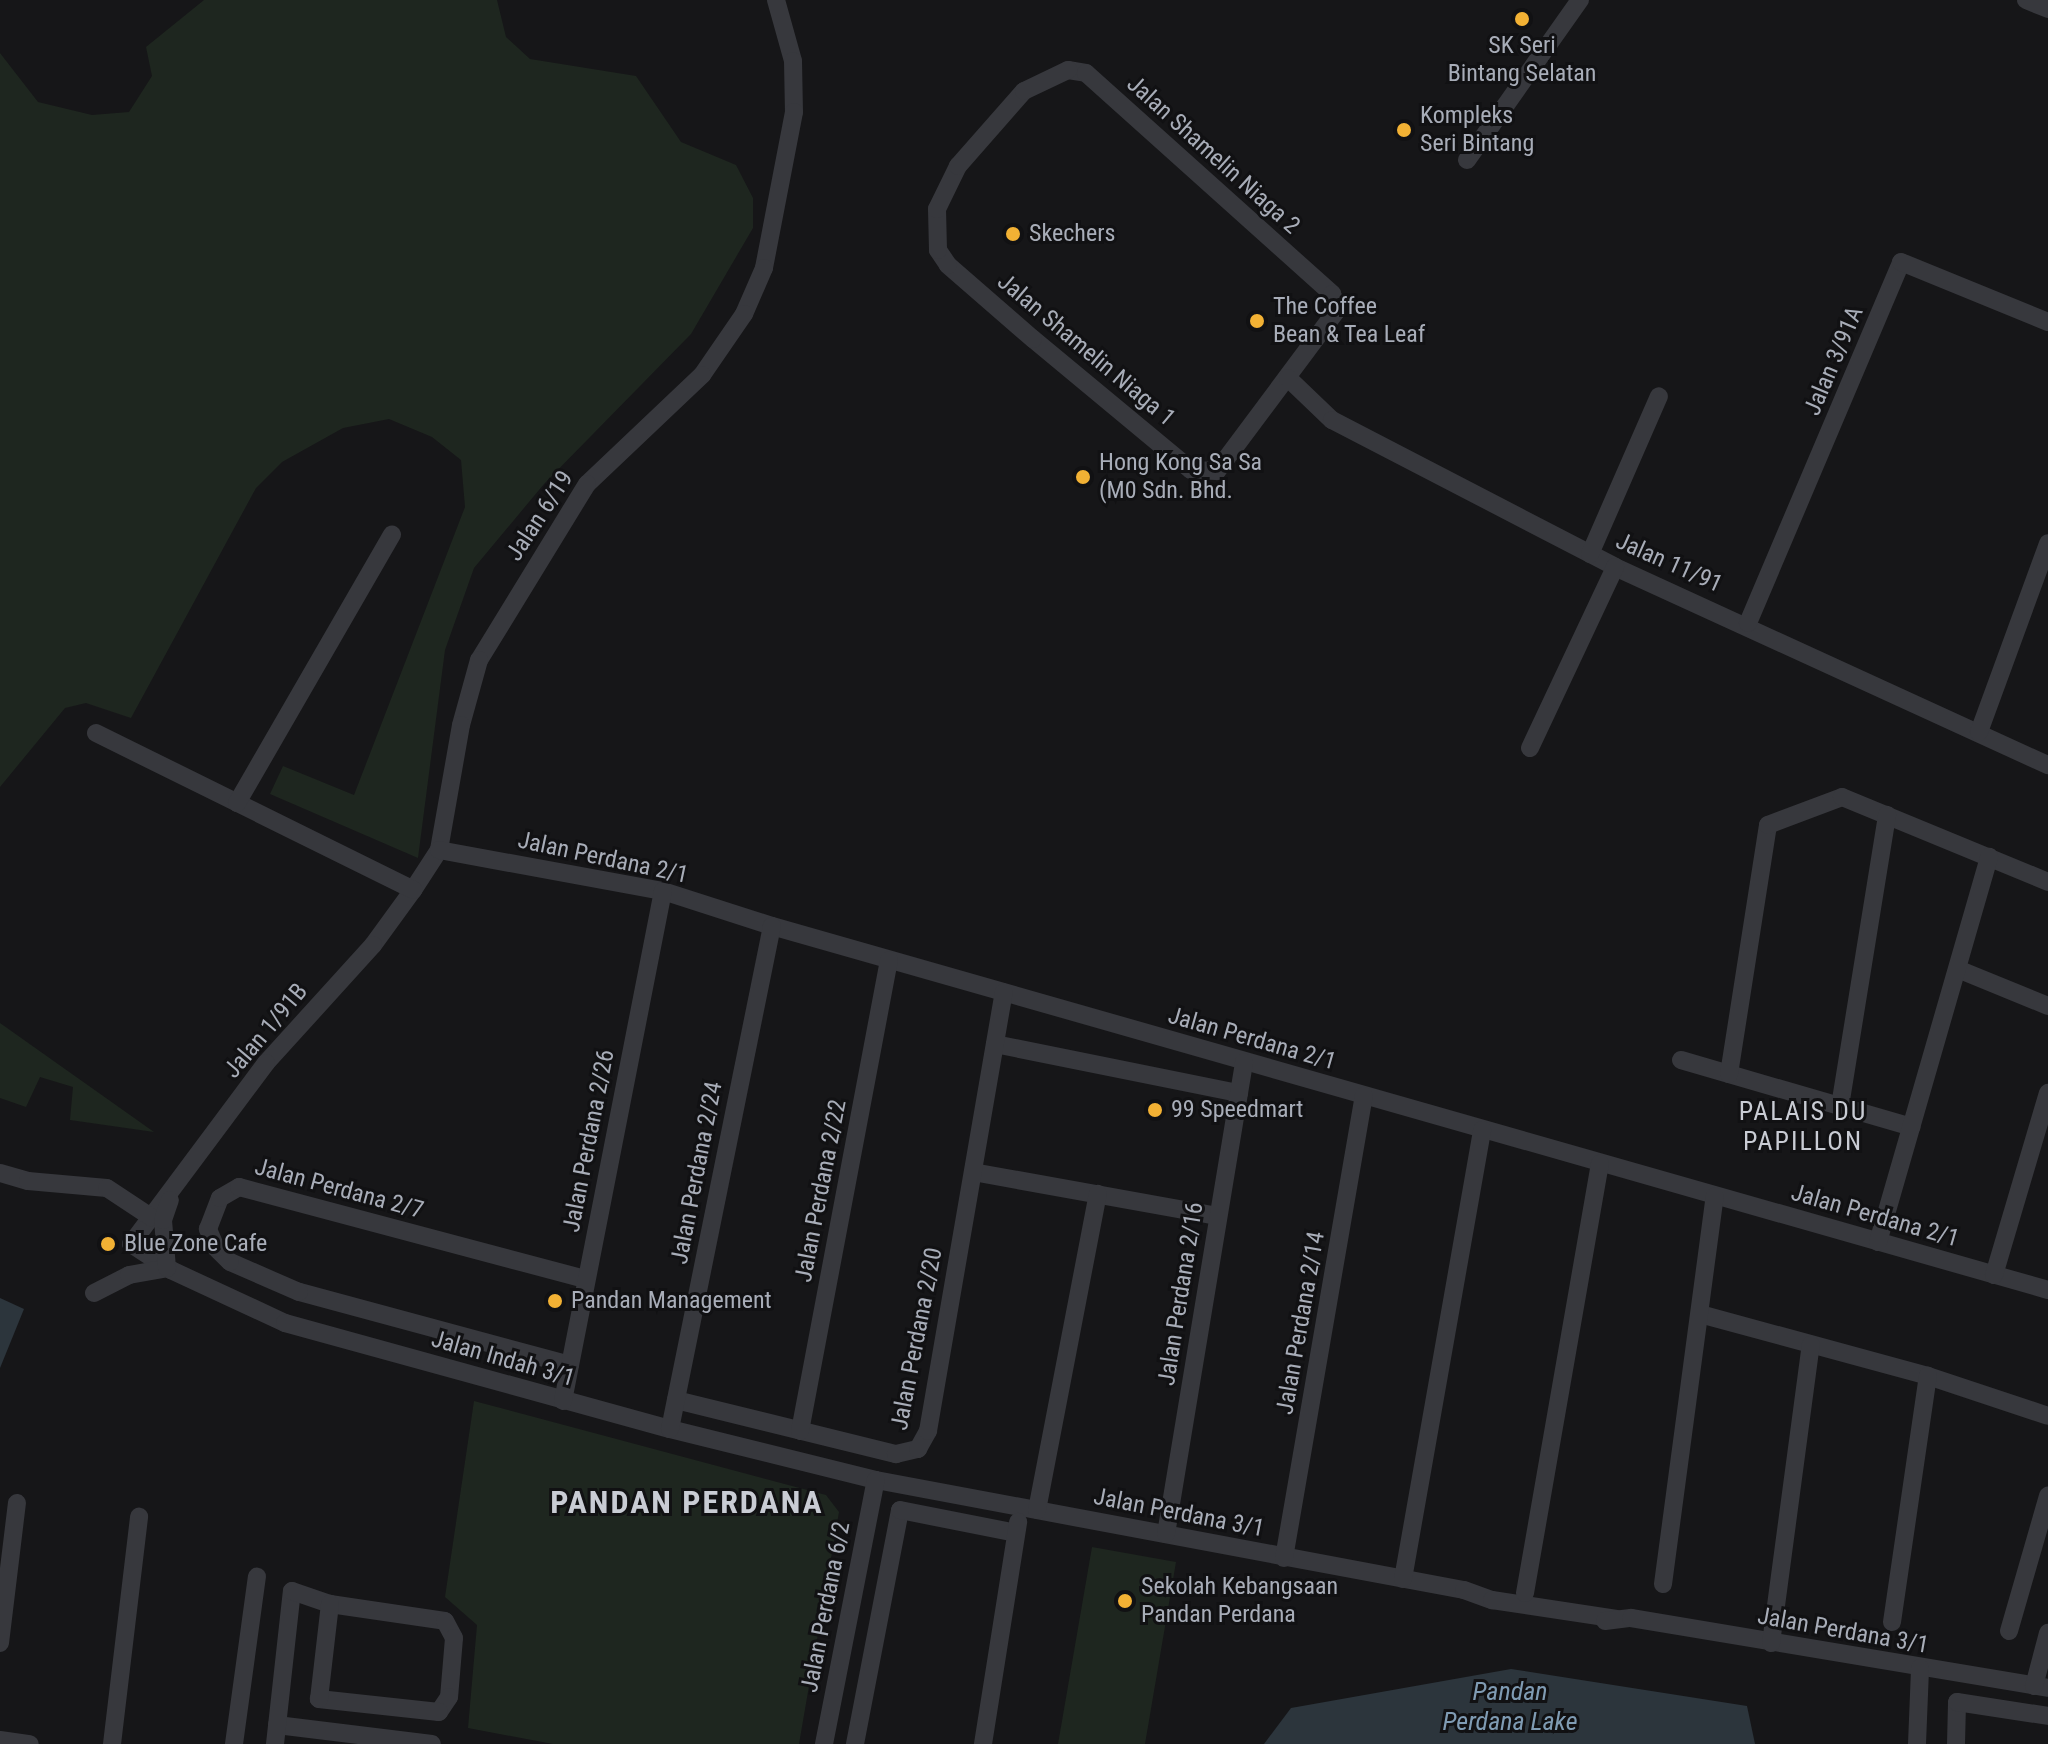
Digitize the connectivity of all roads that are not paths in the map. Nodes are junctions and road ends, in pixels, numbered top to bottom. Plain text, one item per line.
1 (776, 0) edge
2 (1580, 0) edge
3 (2026, 0) edge
4 (2048, 9) edge
5 (980, 140) joint
6 (1467, 160) dead end
7 (2048, 322) edge
8 (1288, 378) junction
9 (1659, 396) dead end
10 (392, 535) dead end
11 (2048, 543) edge
12 (1590, 554) junction
13 (1615, 567) junction
14 (1748, 623) junction
15 (1979, 732) junction
16 (96, 733) dead end
17 (1530, 748) dead end
18 (2048, 765) edge
19 (237, 803) junction
20 (1887, 815) junction
21 (439, 850) junction
22 (1989, 857) junction
23 (2048, 882) edge
24 (413, 890) junction
25 (663, 891) junction
26 (772, 926) junction
27 (889, 960) junction
28 (1960, 970) junction
29 (1004, 993) junction
30 (2048, 1006) edge
31 (995, 1044) junction
32 (1681, 1060) dead end
33 (1244, 1062) junction
34 (1729, 1074) junction
35 (1239, 1093) junction
36 (2048, 1093) edge
37 (1364, 1096) junction
38 (1840, 1106) junction
39 (1911, 1127) junction
40 (1482, 1130) junction
41 (1600, 1163) junction
42 (973, 1172) junction
43 (0, 1173) edge
44 (173, 1193) junction
45 (1098, 1194) junction
46 (1715, 1196) junction
47 (1218, 1216) junction
48 (151, 1217) junction
49 (1878, 1242) junction
50 (131, 1244) joint
51 (167, 1268) junction
52 (1994, 1275) junction
53 (585, 1279) junction
54 (2048, 1290) edge
55 (94, 1293) dead end
56 (1700, 1314) junction
57 (1811, 1345) junction
58 (570, 1365) junction
59 (1928, 1376) junction
60 (676, 1400) junction
61 (563, 1401) junction
62 (2048, 1416) edge
63 (670, 1429) junction
64 (800, 1431) junction
65 (876, 1480) junction
66 (2048, 1496) edge
67 (17, 1503) dead end
68 (1028, 1508) junction
69 (139, 1517) dead end
70 (1016, 1533) junction
71 (1166, 1534) junction
72 (1284, 1558) junction
73 (257, 1577) dead end
74 (1403, 1579) junction
75 (1663, 1584) dead end
76 (1473, 1592) junction
77 (1525, 1593) junction
78 (330, 1604) junction
79 (1624, 1618) junction
80 (1892, 1622) dead end
81 (2009, 1631) dead end
82 (2048, 1633) edge
83 (0, 1643) edge
84 (1771, 1643) junction
85 (1920, 1668) junction
86 (2041, 1687) edge
87 (2048, 1716) edge
88 (277, 1725) junction
89 (0, 1740) edge
90 (30, 1744) edge
91 (112, 1744) edge
92 (234, 1744) edge
93 (275, 1744) edge
94 (432, 1744) edge
95 (824, 1744) edge
96 (855, 1744) edge
97 (983, 1744) edge
98 (1917, 1744) edge
99 (1956, 1744) edge

1 - 21 street, Jalan 6/19
2 - 6 street
3 - 4 street
5 - 8 street, Jalan Shamelin Niaga 2
5 - 8 street, Jalan Shamelin Niaga 1
7 - 14 street, Jalan 3/91A
8 - 12 street, Jalan 11/91
9 - 12 street
10 - 19 street
11 - 15 street
12 - 13 street, Jalan 11/91
13 - 14 street, Jalan 11/91
13 - 17 street
14 - 15 street, Jalan 11/91
15 - 18 street, Jalan 11/91
16 - 19 street
19 - 24 street
20 - 22 street
20 - 34 street
20 - 38 street
21 - 24 street, Jalan 1/91B
21 - 25 street, Jalan Perdana 2/1
22 - 23 street
22 - 28 street
24 - 44 street, Jalan 1/91B
25 - 26 street, Jalan Perdana 2/1
25 - 53 street, Jalan Perdana 2/26
26 - 27 street, Jalan Perdana 2/1
26 - 60 street, Jalan Perdana 2/24
27 - 29 street, Jalan Perdana 2/1
27 - 64 street, Jalan Perdana 2/22
28 - 30 street
28 - 39 street
29 - 31 street, Jalan Perdana 2/20
29 - 33 street, Jalan Perdana 2/1
31 - 35 street
31 - 42 street, Jalan Perdana 2/20
32 - 34 street
33 - 35 street, Jalan Perdana 2/16
33 - 37 street, Jalan Perdana 2/1
34 - 38 street
35 - 47 street, Jalan Perdana 2/16
36 - 52 street
37 - 40 street, Jalan Perdana 2/1
37 - 72 street, Jalan Perdana 2/14
38 - 39 street
39 - 49 street
40 - 41 street, Jalan Perdana 2/1
40 - 74 street
41 - 46 street, Jalan Perdana 2/1
41 - 77 street
42 - 45 street
42 - 64 street, Jalan Perdana 2/20
43 - 48 street
44 - 48 street, Jalan 1/91B
44 - 51 street
45 - 47 street
45 - 68 street
46 - 49 street, Jalan Perdana 2/1
46 - 56 street
47 - 71 street, Jalan Perdana 2/16
48 - 50 street, Jalan 1/91B
49 - 52 street, Jalan Perdana 2/1
50 - 51 street, Jalan Indah 3/1
51 - 55 street
51 - 61 street, Jalan Indah 3/1
52 - 54 street, Jalan Perdana 2/1
53 - 58 street, Jalan Perdana 2/26
53 - 58 street, Jalan Perdana 2/7
56 - 57 street
56 - 75 street
57 - 59 street
57 - 84 street
58 - 61 street, Jalan Perdana 2/26
59 - 62 street
59 - 80 street
60 - 63 street, Jalan Perdana 2/24
60 - 64 street, Jalan Perdana 2/20
61 - 63 street, Jalan Indah 3/1
63 - 65 street, Jalan Indah 3/1
65 - 68 street, Jalan Perdana 3/1
65 - 95 street, Jalan Perdana 6/2
66 - 81 street
67 - 83 street
68 - 70 street
68 - 71 street, Jalan Perdana 3/1
69 - 91 street
70 - 96 street
70 - 97 street
71 - 72 street, Jalan Perdana 3/1
72 - 74 street, Jalan Perdana 3/1
73 - 92 street
74 - 76 street, Jalan Perdana 3/1
76 - 77 street, Jalan Perdana 3/1
76 - 79 street, Jalan Perdana 3/1
77 - 79 street, Jalan Perdana 3/1
78 - 78 street
78 - 88 street
79 - 84 street, Jalan Perdana 3/1
82 - 86 street
84 - 85 street, Jalan Perdana 3/1
85 - 86 street, Jalan Perdana 3/1
85 - 98 street
87 - 99 street
88 - 93 street
88 - 94 street
89 - 90 street

